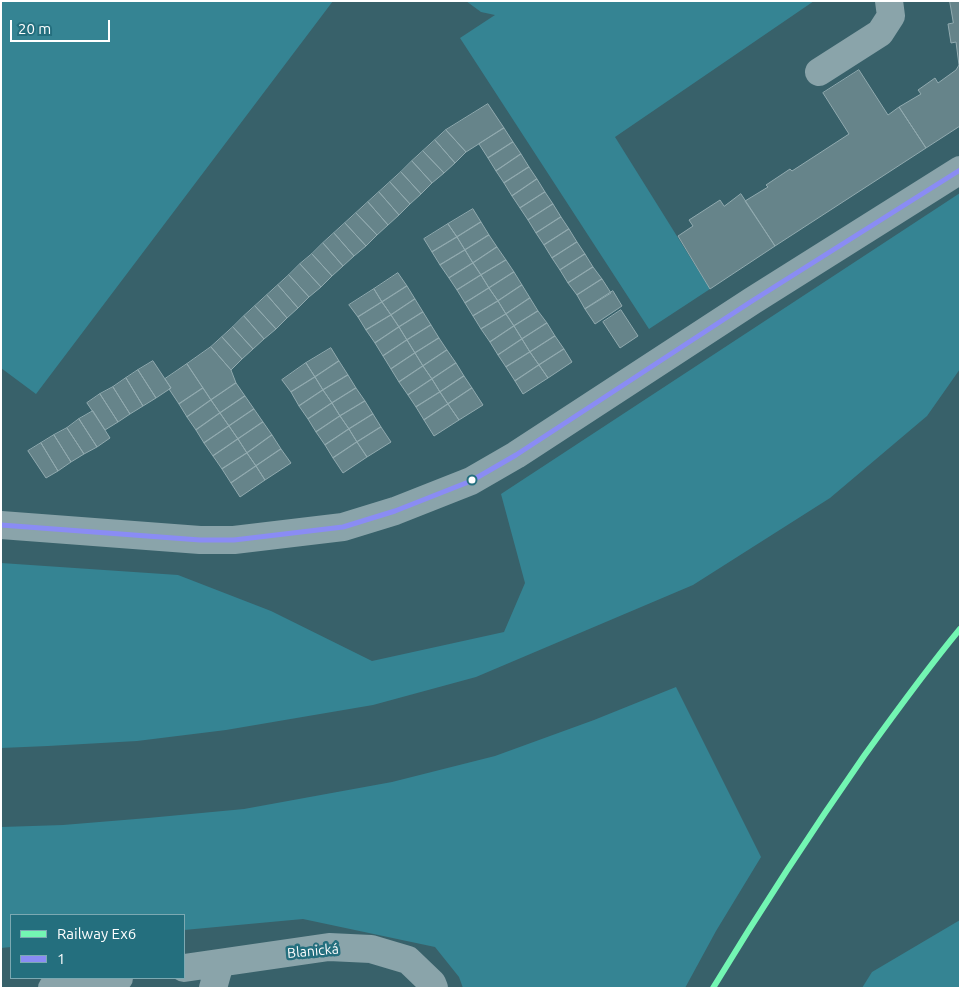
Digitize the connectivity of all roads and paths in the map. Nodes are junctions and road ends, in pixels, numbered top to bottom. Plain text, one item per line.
1 (889, 1) edge
2 (819, 72) dead end
3 (960, 170) edge
4 (1, 525) edge
5 (185, 968) edge
6 (216, 975) edge
7 (112, 979) edge
8 (433, 985) edge
9 (52, 988) edge

1 - 2 street
3 - 4 street
5 - 6 street, Blanická
6 - 8 street, Blanická
7 - 9 street

